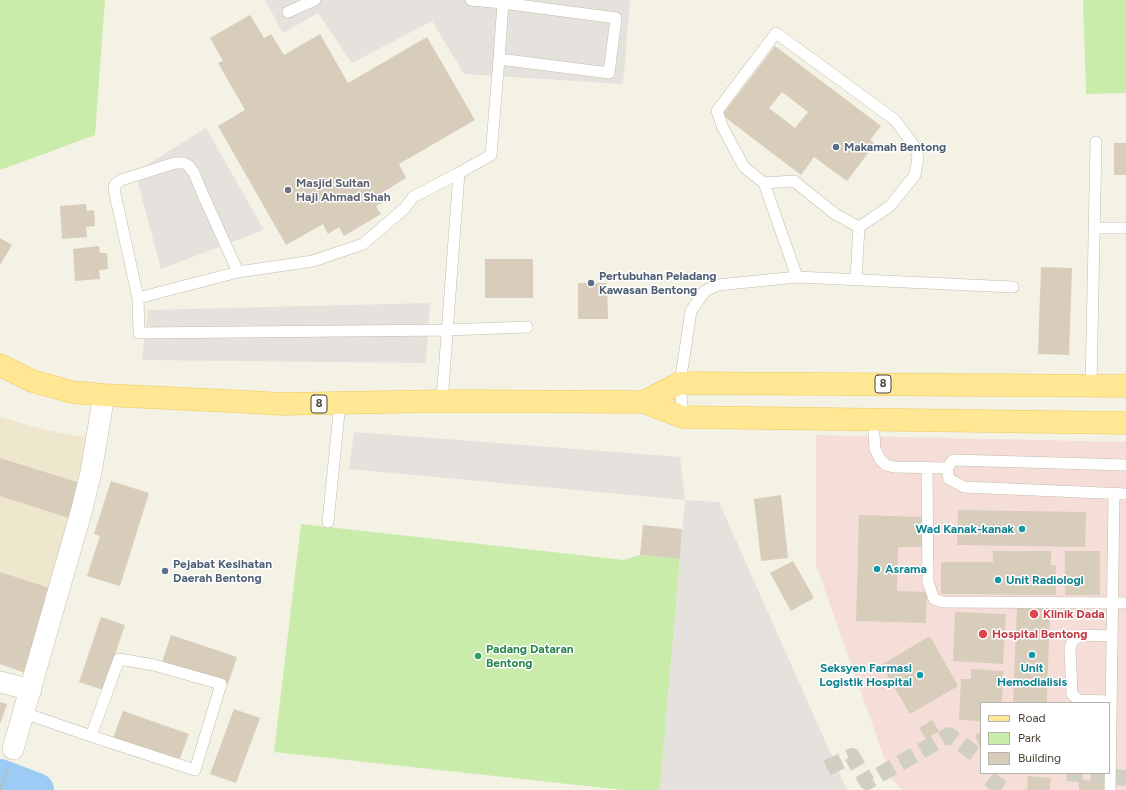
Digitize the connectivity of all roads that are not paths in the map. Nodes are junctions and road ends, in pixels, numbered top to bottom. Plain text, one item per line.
1 (315, 0) edge
2 (471, 0) edge
3 (502, 3) junction
4 (288, 12) dead end
5 (499, 59) junction
6 (1096, 142) dead end
7 (459, 173) junction
8 (764, 183) junction
9 (859, 227) junction
10 (1094, 228) junction
11 (1126, 228) edge
12 (238, 272) junction
13 (797, 277) junction
14 (856, 279) junction
15 (1013, 287) dead end
16 (138, 298) junction
17 (527, 327) dead end
18 (447, 330) junction
19 (0, 365) edge
20 (680, 383) junction
21 (1091, 386) junction
22 (1126, 386) edge
23 (104, 395) junction
24 (442, 401) junction
25 (644, 402) junction
26 (340, 403) junction
27 (683, 417) junction
28 (873, 419) junction
29 (1126, 423) edge
30 (1126, 465) edge
31 (927, 468) junction
32 (947, 468) junction
33 (1114, 494) junction
34 (1126, 494) edge
35 (328, 522) dead end
36 (1112, 603) junction
37 (1126, 603) edge
38 (1112, 636) junction
39 (0, 682) edge
40 (31, 690) junction
41 (1111, 701) junction
42 (24, 713) junction
43 (91, 736) junction
44 (13, 749) dead end
45 (1110, 790) edge

1 - 4 lane
2 - 3 lane
3 - 5 lane
3 - 5 lane
5 - 7 lane
6 - 10 lane
7 - 12 lane
7 - 18 lane
8 - 9 lane
8 - 9 lane
8 - 13 lane
9 - 14 lane
10 - 11 lane
10 - 21 lane
12 - 16 lane
12 - 16 lane
13 - 14 lane
13 - 20 lane
14 - 15 lane
16 - 18 lane
17 - 18 lane
18 - 24 lane
19 - 23 main road, 8
20 - 21 main road, 8
20 - 25 main road, 8
20 - 27 lane
21 - 22 main road, 8
23 - 26 main road, 8
23 - 40 street
24 - 25 main road, 8
24 - 26 main road, 8
25 - 27 main road, 8
26 - 35 lane
27 - 28 main road, 8
28 - 29 main road, 8
28 - 31 lane
30 - 32 lane
31 - 32 lane
31 - 36 lane
32 - 33 lane
33 - 34 lane
33 - 36 lane
36 - 37 lane
36 - 38 lane
38 - 41 lane
38 - 41 lane
39 - 40 street
40 - 42 street
41 - 45 lane
42 - 43 lane
42 - 44 street
43 - 43 lane

